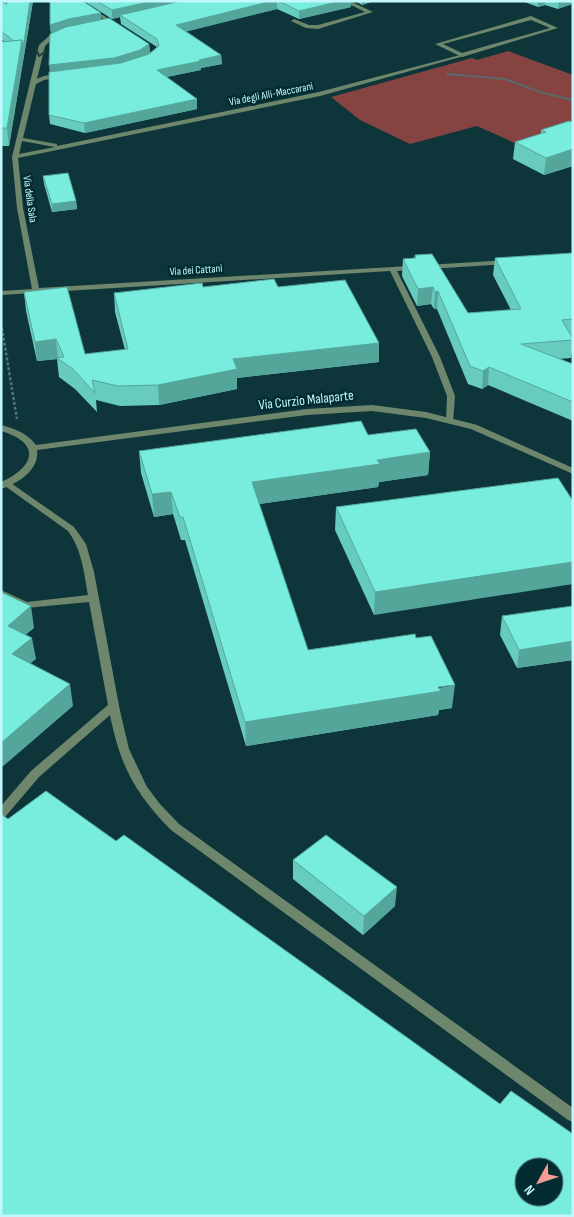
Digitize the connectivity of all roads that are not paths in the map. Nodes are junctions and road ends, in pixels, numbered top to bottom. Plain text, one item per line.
1 (76, 1) edge
2 (345, 1) edge
3 (294, 21) dead end
4 (112, 22) junction
5 (103, 24) edge
6 (120, 24) edge
7 (66, 32) edge
8 (482, 32) junction
9 (490, 35) dead end
10 (497, 39) dead end
11 (505, 42) junction
12 (462, 55) junction
13 (36, 74) junction
14 (70, 75) edge
15 (45, 78) junction
16 (35, 82) junction
17 (19, 139) junction
18 (81, 144) junction
19 (15, 157) junction
20 (512, 262) edge
21 (392, 269) junction
22 (36, 291) junction
23 (1, 293) edge
24 (450, 420) junction
25 (1, 428) edge
26 (33, 448) junction
27 (573, 471) edge
28 (5, 485) edge
29 (1, 593) edge
30 (94, 598) junction
31 (114, 706) junction
32 (1, 814) edge
33 (573, 1116) edge

1 - 4 street
2 - 3 street
4 - 5 street
4 - 6 street
7 -> 13 street, Via della Sala
8 - 9 street
8 - 11 street, Via degli Alli-Maccarani
8 - 12 street
10 - 11 street
11 - 12 street, Via degli Alli-Maccarani
12 - 18 street, Via degli Alli-Maccarani
13 - 15 street
13 - 16 street, Via della Sala
14 - 15 street
15 - 16 street
16 - 17 street, Via della Sala
17 - 18 street, Via degli Alli-Maccarani
17 - 19 street, Via della Sala
18 - 19 street, Via degli Alli-Maccarani
19 - 22 street, Via della Sala
20 - 21 street, Via dei Cattani
21 - 22 street, Via dei Cattani
21 - 24 street
22 - 23 street, Via dei Cattani
24 - 26 street, Via Curzio Malaparte
24 - 27 street, Via Curzio Malaparte
25 - 26 street
26 - 28 street
28 - 30 street
29 - 30 street
30 - 31 street
31 - 32 street
31 - 33 street

